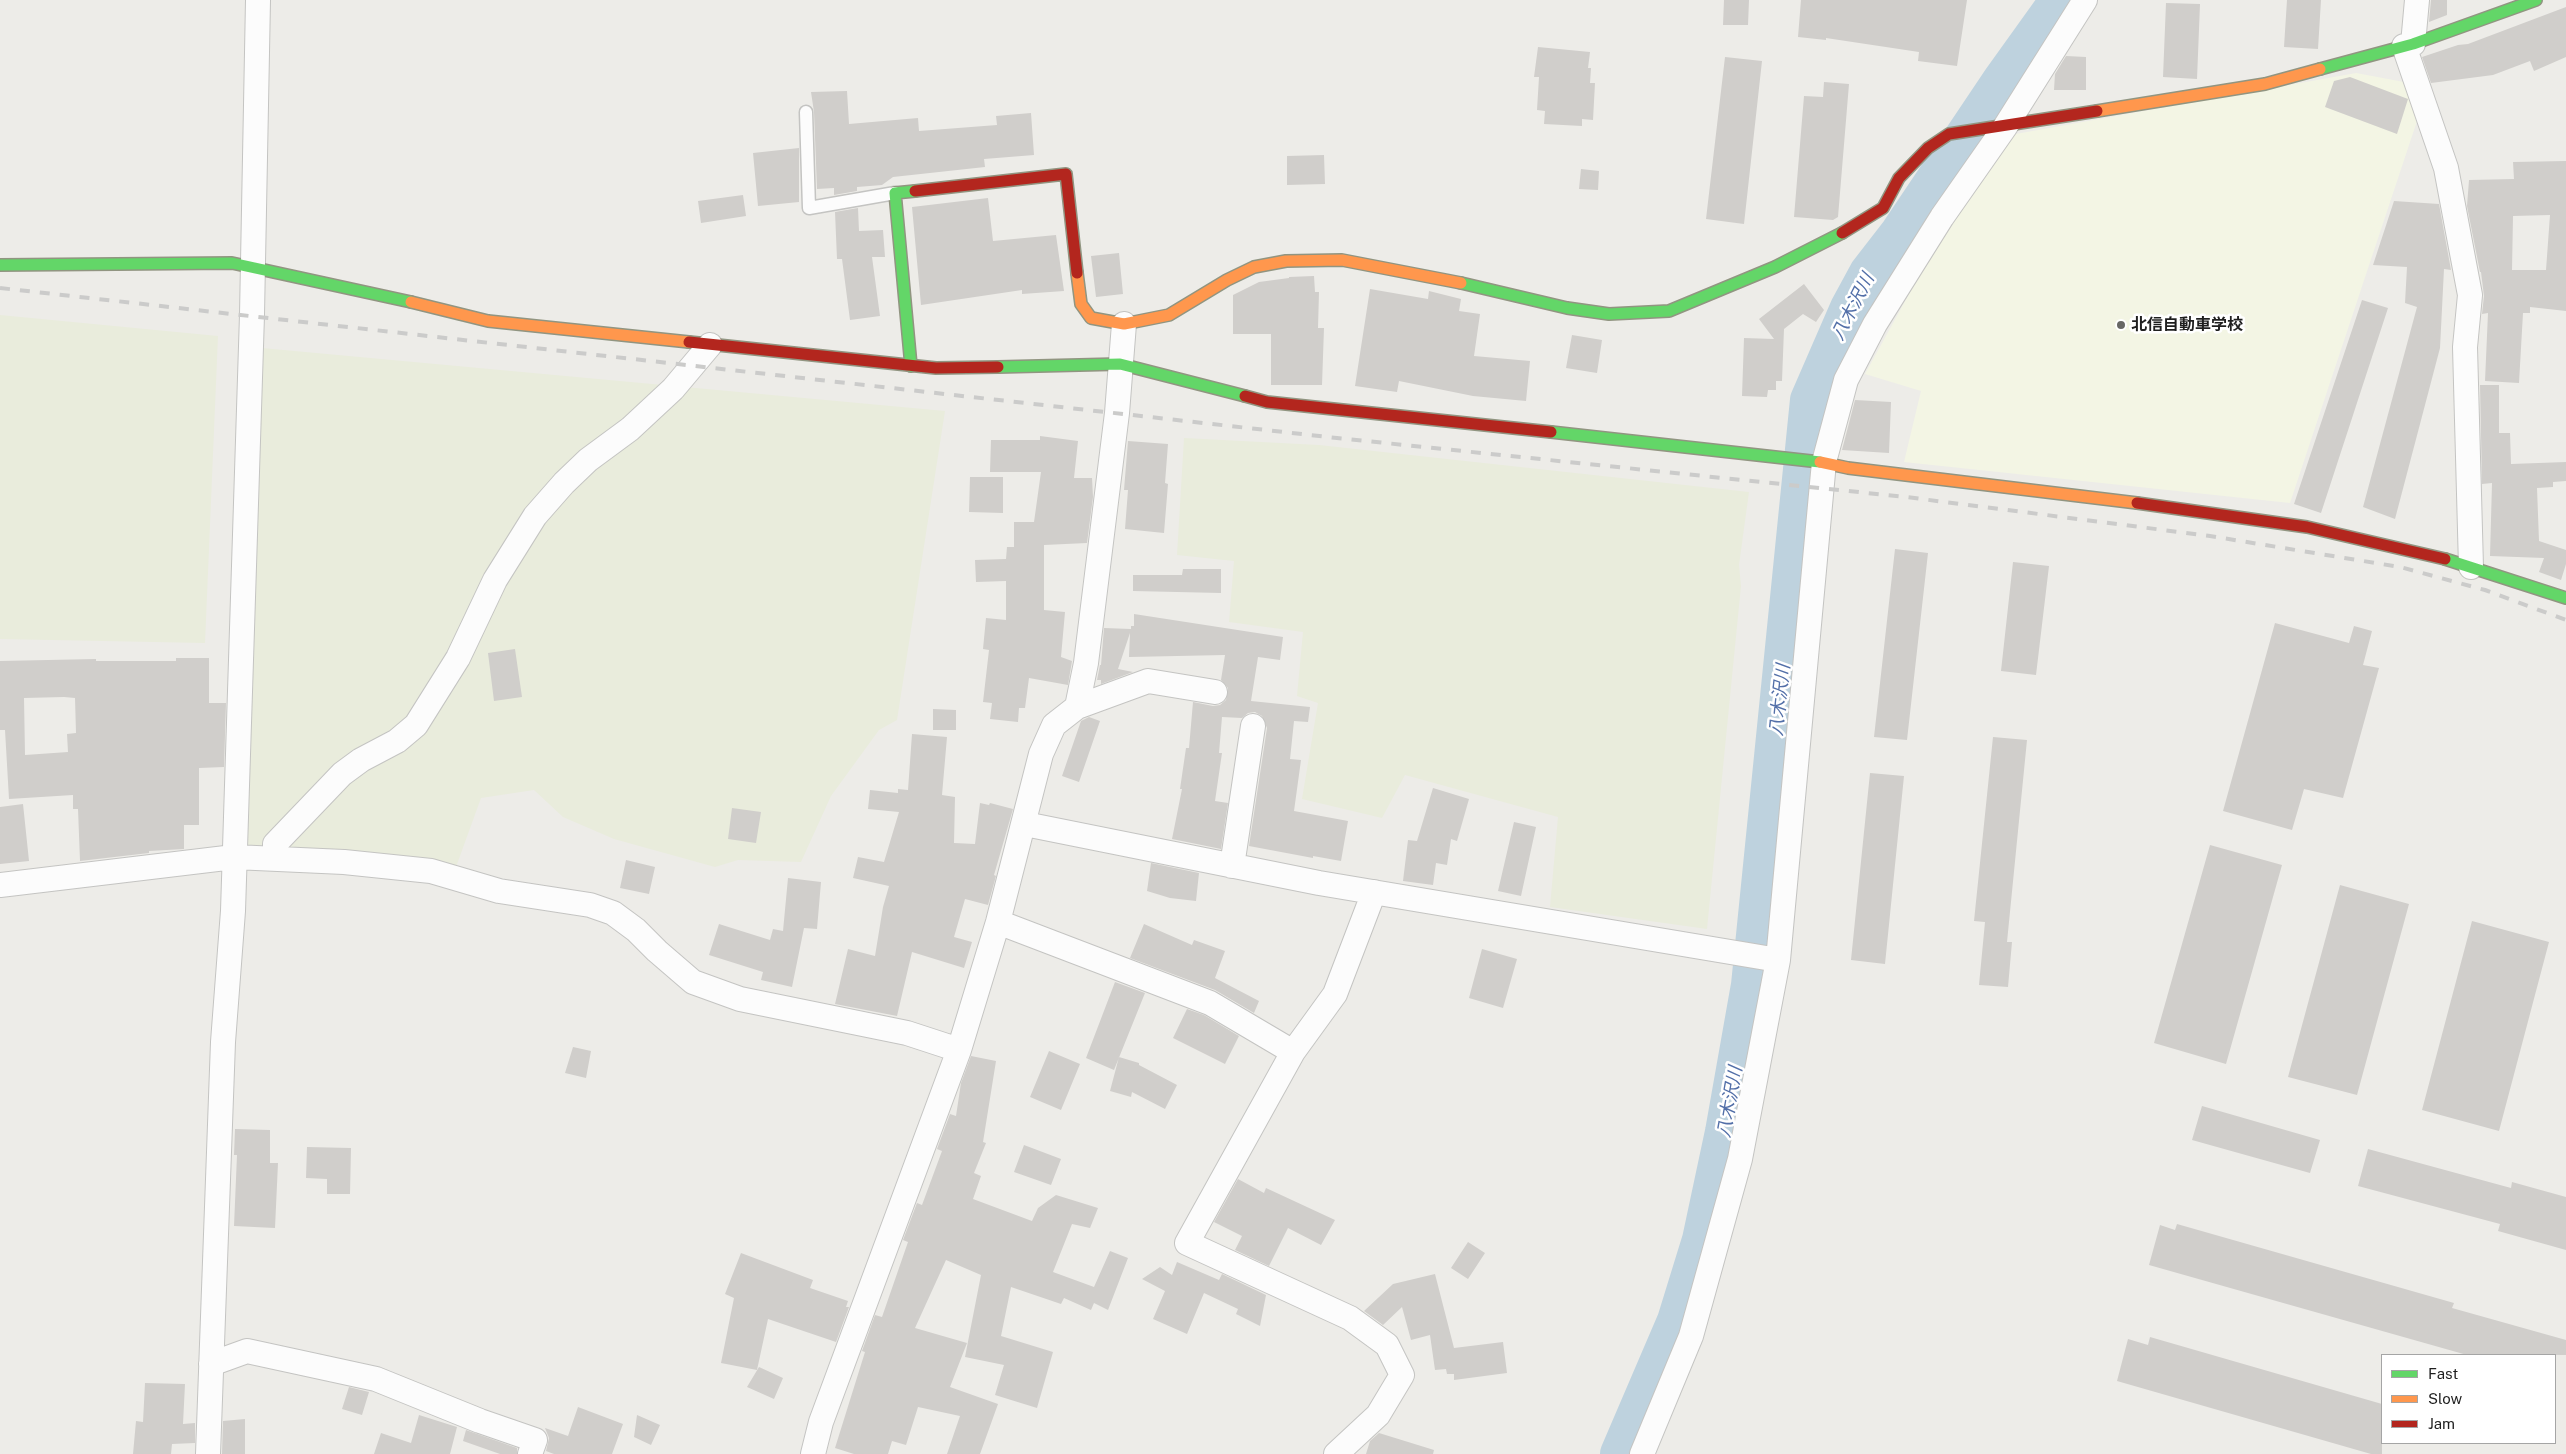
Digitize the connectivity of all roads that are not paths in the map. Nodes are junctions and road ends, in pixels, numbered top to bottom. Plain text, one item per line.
1 (258, 0) edge
2 (2085, 0) edge
3 (2416, 0) edge
4 (2536, 0) edge
5 (2408, 45) junction
6 (806, 112) dead end
7 (1999, 128) junction
8 (895, 193) junction
9 (0, 265) edge
10 (251, 265) junction
11 (1124, 324) junction
12 (710, 345) junction
13 (1120, 364) junction
14 (911, 366) junction
15 (1824, 462) junction
16 (2470, 567) junction
17 (2566, 597) edge
18 (1214, 692) dead end
19 (1077, 706) junction
20 (1253, 726) dead end
21 (1025, 824) junction
22 (234, 857) junction
23 (275, 859) junction
24 (1232, 866) junction
25 (0, 886) edge
26 (1374, 892) junction
27 (998, 922) junction
28 (1773, 959) junction
29 (958, 1050) junction
30 (1294, 1052) junction
31 (212, 1364) junction
32 (208, 1454) edge
33 (530, 1454) edge
34 (813, 1454) edge
35 (1336, 1454) edge
36 (1642, 1454) edge

1 - 10 street
2 - 7 street
3 - 5 street
4 - 5 street
5 - 7 street
5 - 16 street
6 - 8 lane
7 - 11 street
7 - 15 street
8 - 11 street
8 - 14 street
9 - 10 street
10 - 12 street
10 - 22 street
11 - 13 street
12 - 14 street
12 - 23 street
13 - 14 street
13 - 15 street
13 - 19 street
15 - 16 street
15 - 28 street
16 - 17 street
18 - 19 street
19 - 21 street
20 - 24 street
21 - 24 street
21 - 27 street
22 - 23 street
22 - 25 street
22 - 31 street
23 - 29 street
24 - 26 street
26 - 28 street
26 - 30 street
27 - 29 street
27 - 30 street
28 - 36 street
29 - 34 street
30 - 35 street
31 - 32 street
31 - 33 street

